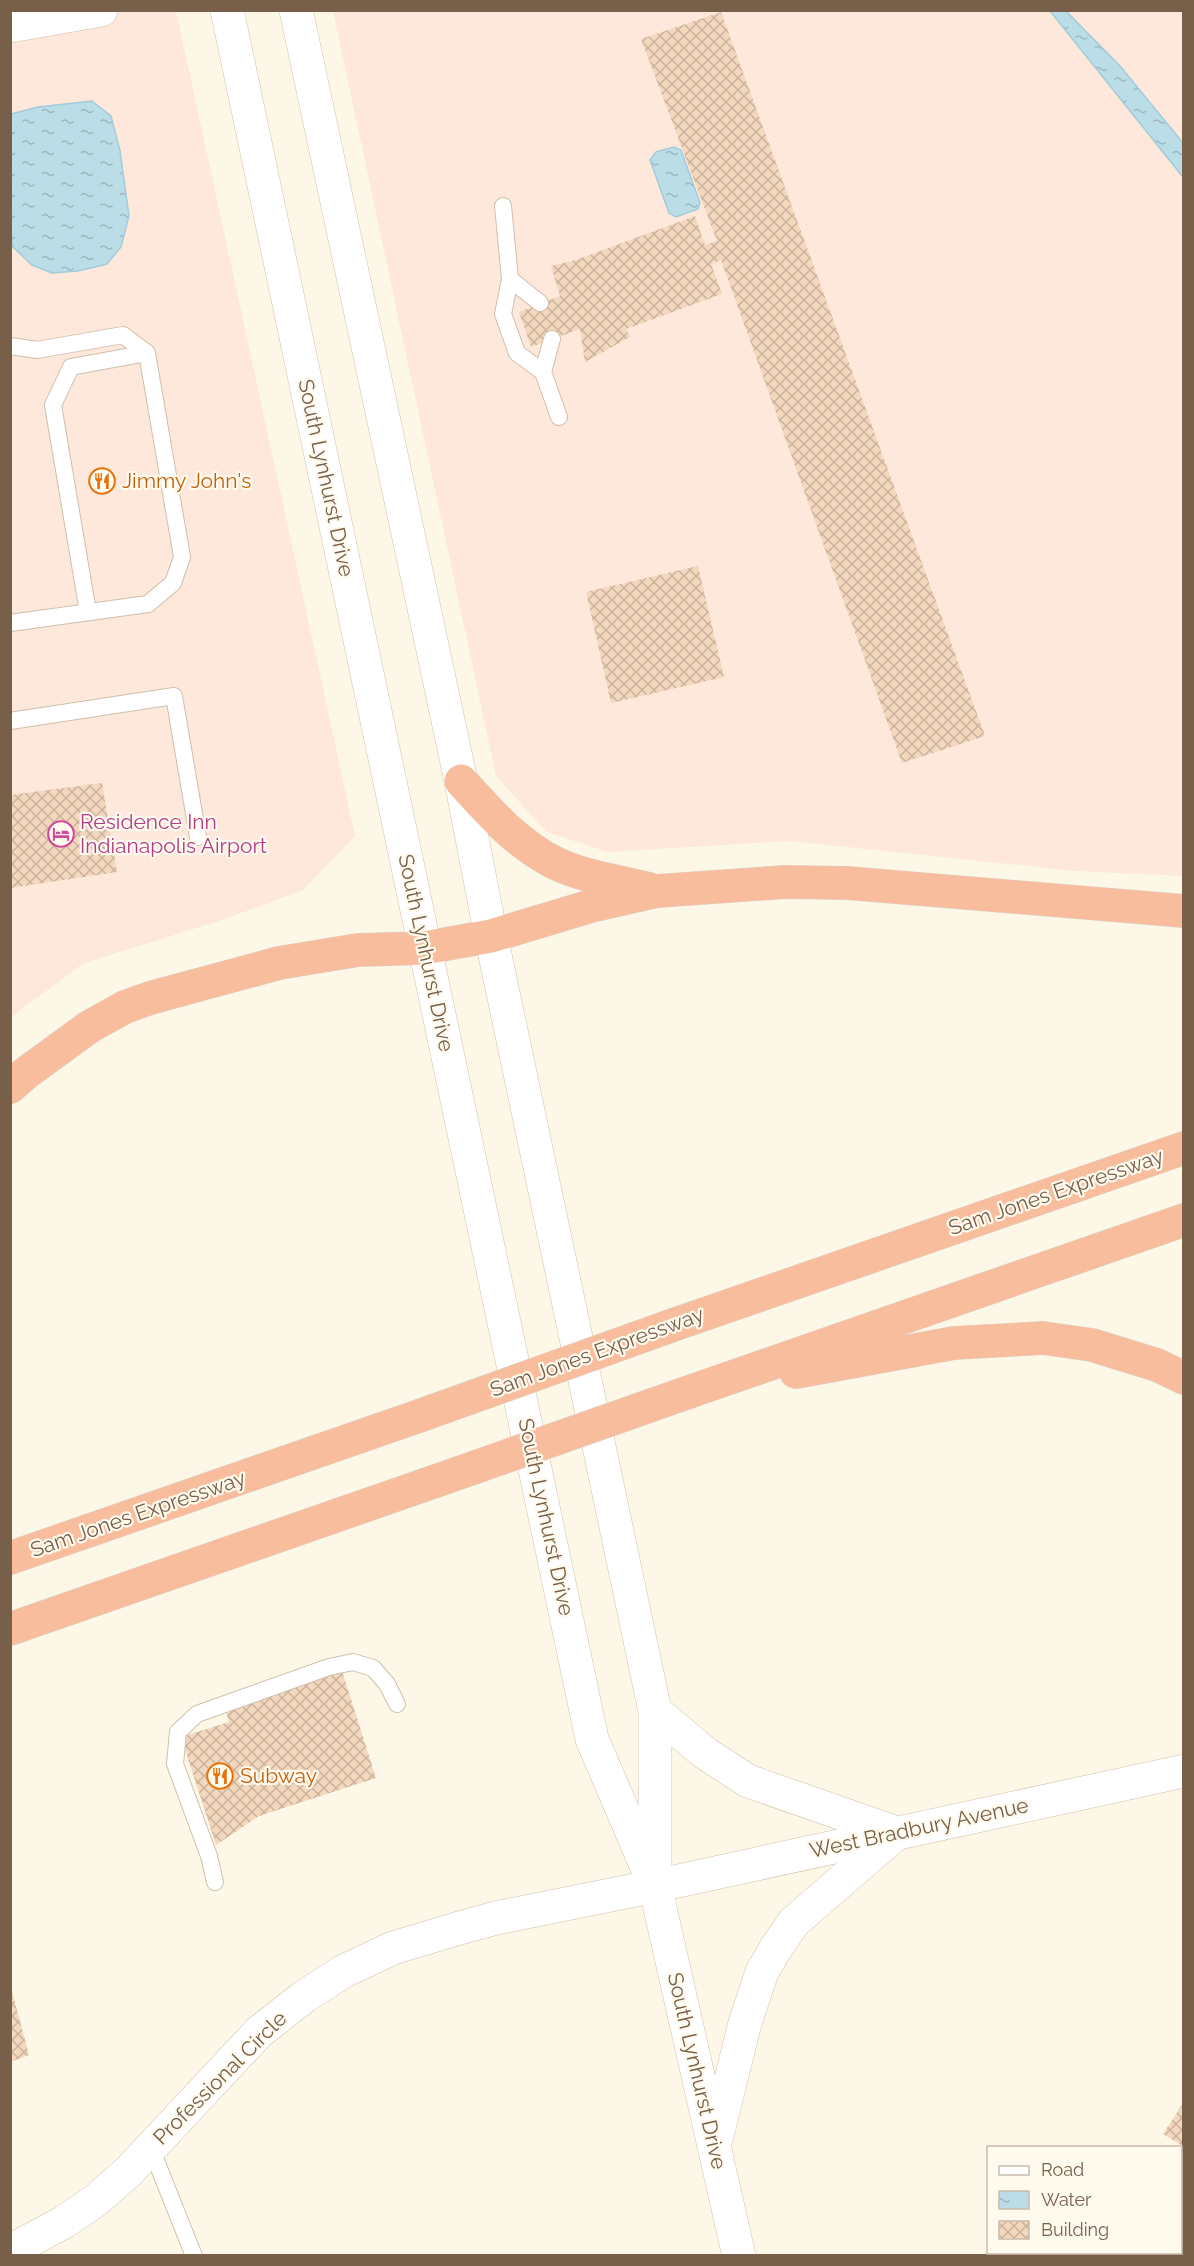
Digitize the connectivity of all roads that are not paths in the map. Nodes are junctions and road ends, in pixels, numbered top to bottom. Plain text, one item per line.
1 (101, 10) edge
2 (227, 10) edge
3 (296, 10) edge
4 (10, 26) edge
5 (503, 206) dead end
6 (510, 279) junction
7 (540, 303) dead end
8 (552, 339) dead end
9 (10, 346) edge
10 (147, 353) junction
11 (543, 372) junction
12 (559, 417) dead end
13 (88, 612) junction
14 (10, 623) edge
15 (10, 721) edge
16 (461, 782) junction
17 (198, 837) dead end
18 (657, 891) junction
19 (1184, 911) edge
20 (491, 936) junction
21 (424, 948) junction
22 (10, 1087) edge
23 (1184, 1148) edge
24 (1184, 1220) edge
25 (1184, 1378) edge
26 (689, 1392) junction
27 (10, 1558) edge
28 (10, 1629) edge
29 (397, 1704) dead end
30 (655, 1711) junction
31 (1184, 1772) edge
32 (897, 1833) junction
33 (215, 1882) dead end
34 (656, 1886) junction
35 (715, 2143) junction
36 (151, 2148) junction
37 (10, 2251) edge
38 (194, 2256) edge
39 (739, 2256) edge

1 - 4 main road
2 - 21 main road, South Lynhurst Drive
3 - 16 main road, South Lynhurst Drive
5 - 6 lane
6 - 7 lane
6 - 11 lane
8 - 11 lane
9 - 10 lane
10 - 13 lane
10 - 13 lane
11 - 12 lane
13 - 14 lane
15 - 17 lane
16 - 18 highway
16 - 20 main road, South Lynhurst Drive
18 - 19 highway
18 - 20 highway
20 - 21 highway
20 - 30 main road, South Lynhurst Drive
21 - 22 highway
21 - 34 main road, South Lynhurst Drive
23 - 27 highway, Sam Jones Expressway, bridge
24 - 26 highway
25 - 26 highway
26 - 28 highway, bridge
29 - 33 lane
30 - 32 main road
30 - 34 main road, South Lynhurst Drive
31 - 32 main road, West Bradbury Avenue
32 - 34 main road, West Bradbury Avenue
32 - 35 main road
34 - 35 main road, South Lynhurst Drive
34 - 36 main road, Professional Circle
35 - 39 main road, South Lynhurst Drive
36 - 37 main road, Professional Circle
36 - 38 lane

